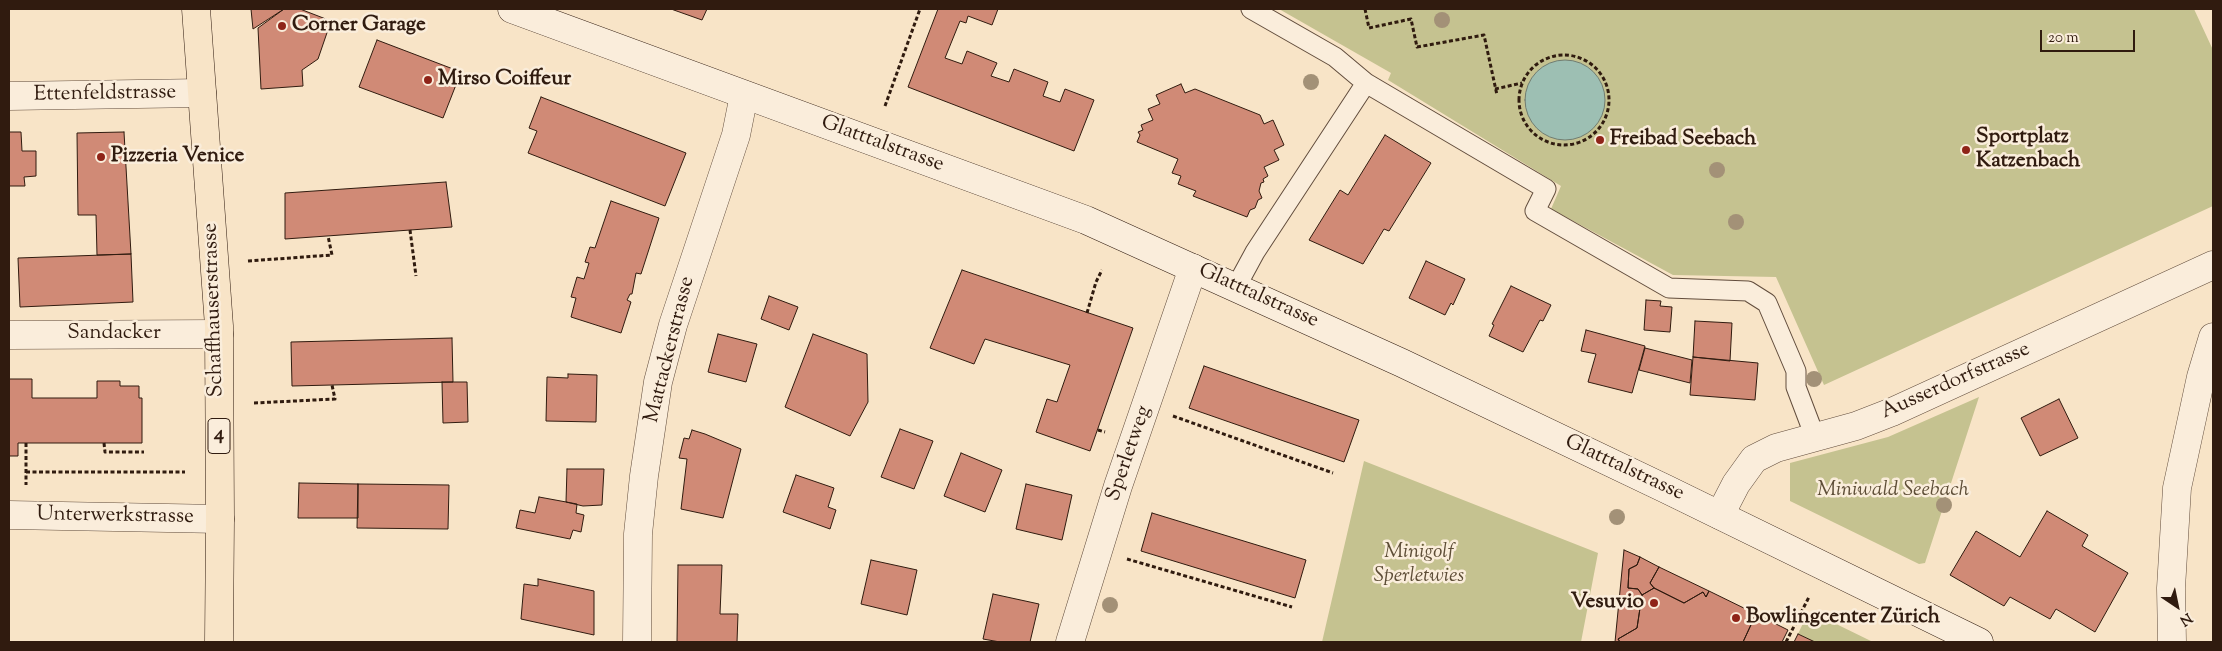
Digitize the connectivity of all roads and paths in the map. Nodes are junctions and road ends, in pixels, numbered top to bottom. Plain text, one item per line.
1 (196, 9) edge
2 (512, 9) edge
3 (920, 9) edge
4 (1251, 9) edge
5 (1365, 9) edge
6 (1366, 82) junction
7 (1522, 83) junction
8 (1495, 89) junction
9 (202, 93) junction
10 (744, 95) junction
11 (1497, 95) dead end
12 (9, 96) edge
13 (885, 106) dead end
14 (410, 230) dead end
15 (328, 236) dead end
16 (248, 261) dead end
17 (2213, 265) edge
18 (1192, 268) junction
19 (1102, 270) dead end
20 (416, 276) dead end
21 (1236, 287) junction
22 (1087, 313) dead end
23 (219, 334) junction
24 (9, 335) edge
25 (2213, 338) edge
26 (332, 385) dead end
27 (254, 403) dead end
28 (1146, 407) junction
29 (1815, 437) junction
30 (26, 443) dead end
31 (104, 443) dead end
32 (144, 452) dead end
33 (26, 472) junction
34 (185, 472) dead end
35 (1333, 472) dead end
36 (1720, 515) junction
37 (18, 516) edge
38 (220, 519) junction
39 (1097, 551) junction
40 (1809, 597) dead end
41 (1292, 607) dead end
42 (219, 642) edge
43 (637, 642) edge
44 (1070, 642) edge
45 (1786, 642) edge
46 (1979, 642) edge
47 (2172, 642) edge

1 - 9 main road, Schaffhauserstrasse / 4
2 - 10 street, Glatttalstrasse
3 - 13 path
4 - 6 lane
5 - 8 path
6 - 21 lane
6 - 29 lane
7 - 7 path
7 - 8 path
8 - 11 path
9 - 12 street, Ettenfeldstrasse
9 - 23 main road, Schaffhauserstrasse / 4
10 - 18 street, Glatttalstrasse
10 - 43 street, Mattackerstrasse
14 - 20 path
15 - 16 path
17 - 29 street, Ausserdorfstrasse
18 - 21 street, Glatttalstrasse
18 - 28 street, Sperletweg
19 - 22 path
21 - 36 street, Glatttalstrasse
23 - 24 street, Sandacker
23 - 38 main road, Schaffhauserstrasse / 4
25 - 47 street
26 - 27 path
28 - 35 path
28 - 39 street, Sperletweg
29 - 36 street, Ausserdorfstrasse
30 - 33 path
31 - 32 path
33 - 34 path
33 - 37 path
36 - 46 street, Glatttalstrasse
37 - 38 street, Unterwerkstrasse
38 - 42 main road, Schaffhauserstrasse / 4
39 - 41 path
39 - 44 street, Sperletweg
40 - 45 path

